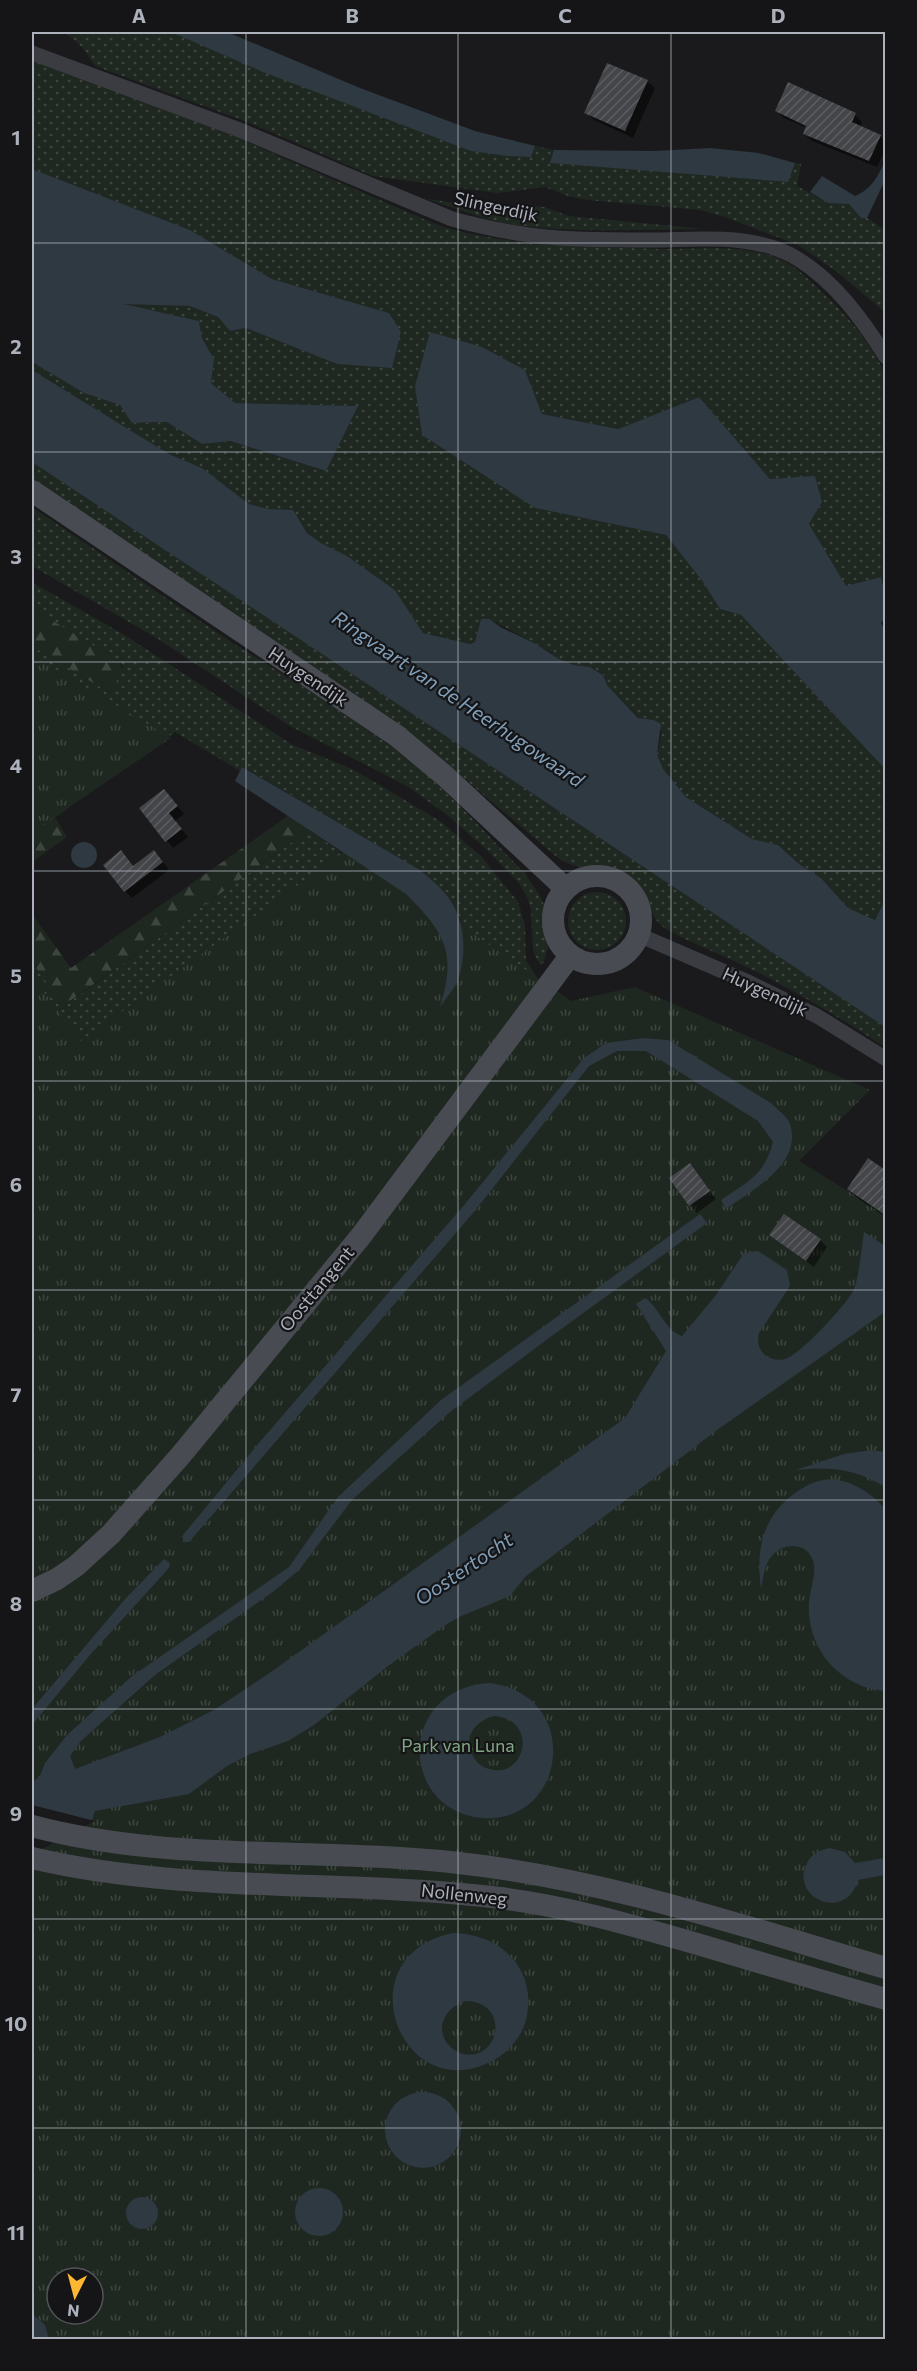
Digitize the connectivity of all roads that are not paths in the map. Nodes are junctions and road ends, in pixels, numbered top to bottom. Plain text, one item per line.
1 (32, 53) edge
2 (885, 357) edge
3 (32, 491) edge
4 (566, 888) junction
5 (639, 935) junction
6 (570, 956) junction
7 (885, 1059) edge
8 (32, 1591) edge
9 (32, 1826) edge
10 (39, 1859) edge
11 (885, 1968) edge
12 (885, 1999) edge

1 - 2 street, Slingerdijk
3 - 4 main road, Huygendijk
4 - 5 main road
4 - 6 main road
5 - 6 main road
5 - 7 street, Huygendijk
6 - 8 main road, Oosttangent
9 - 11 main road, Nollenweg
10 - 12 main road, Nollenweg

